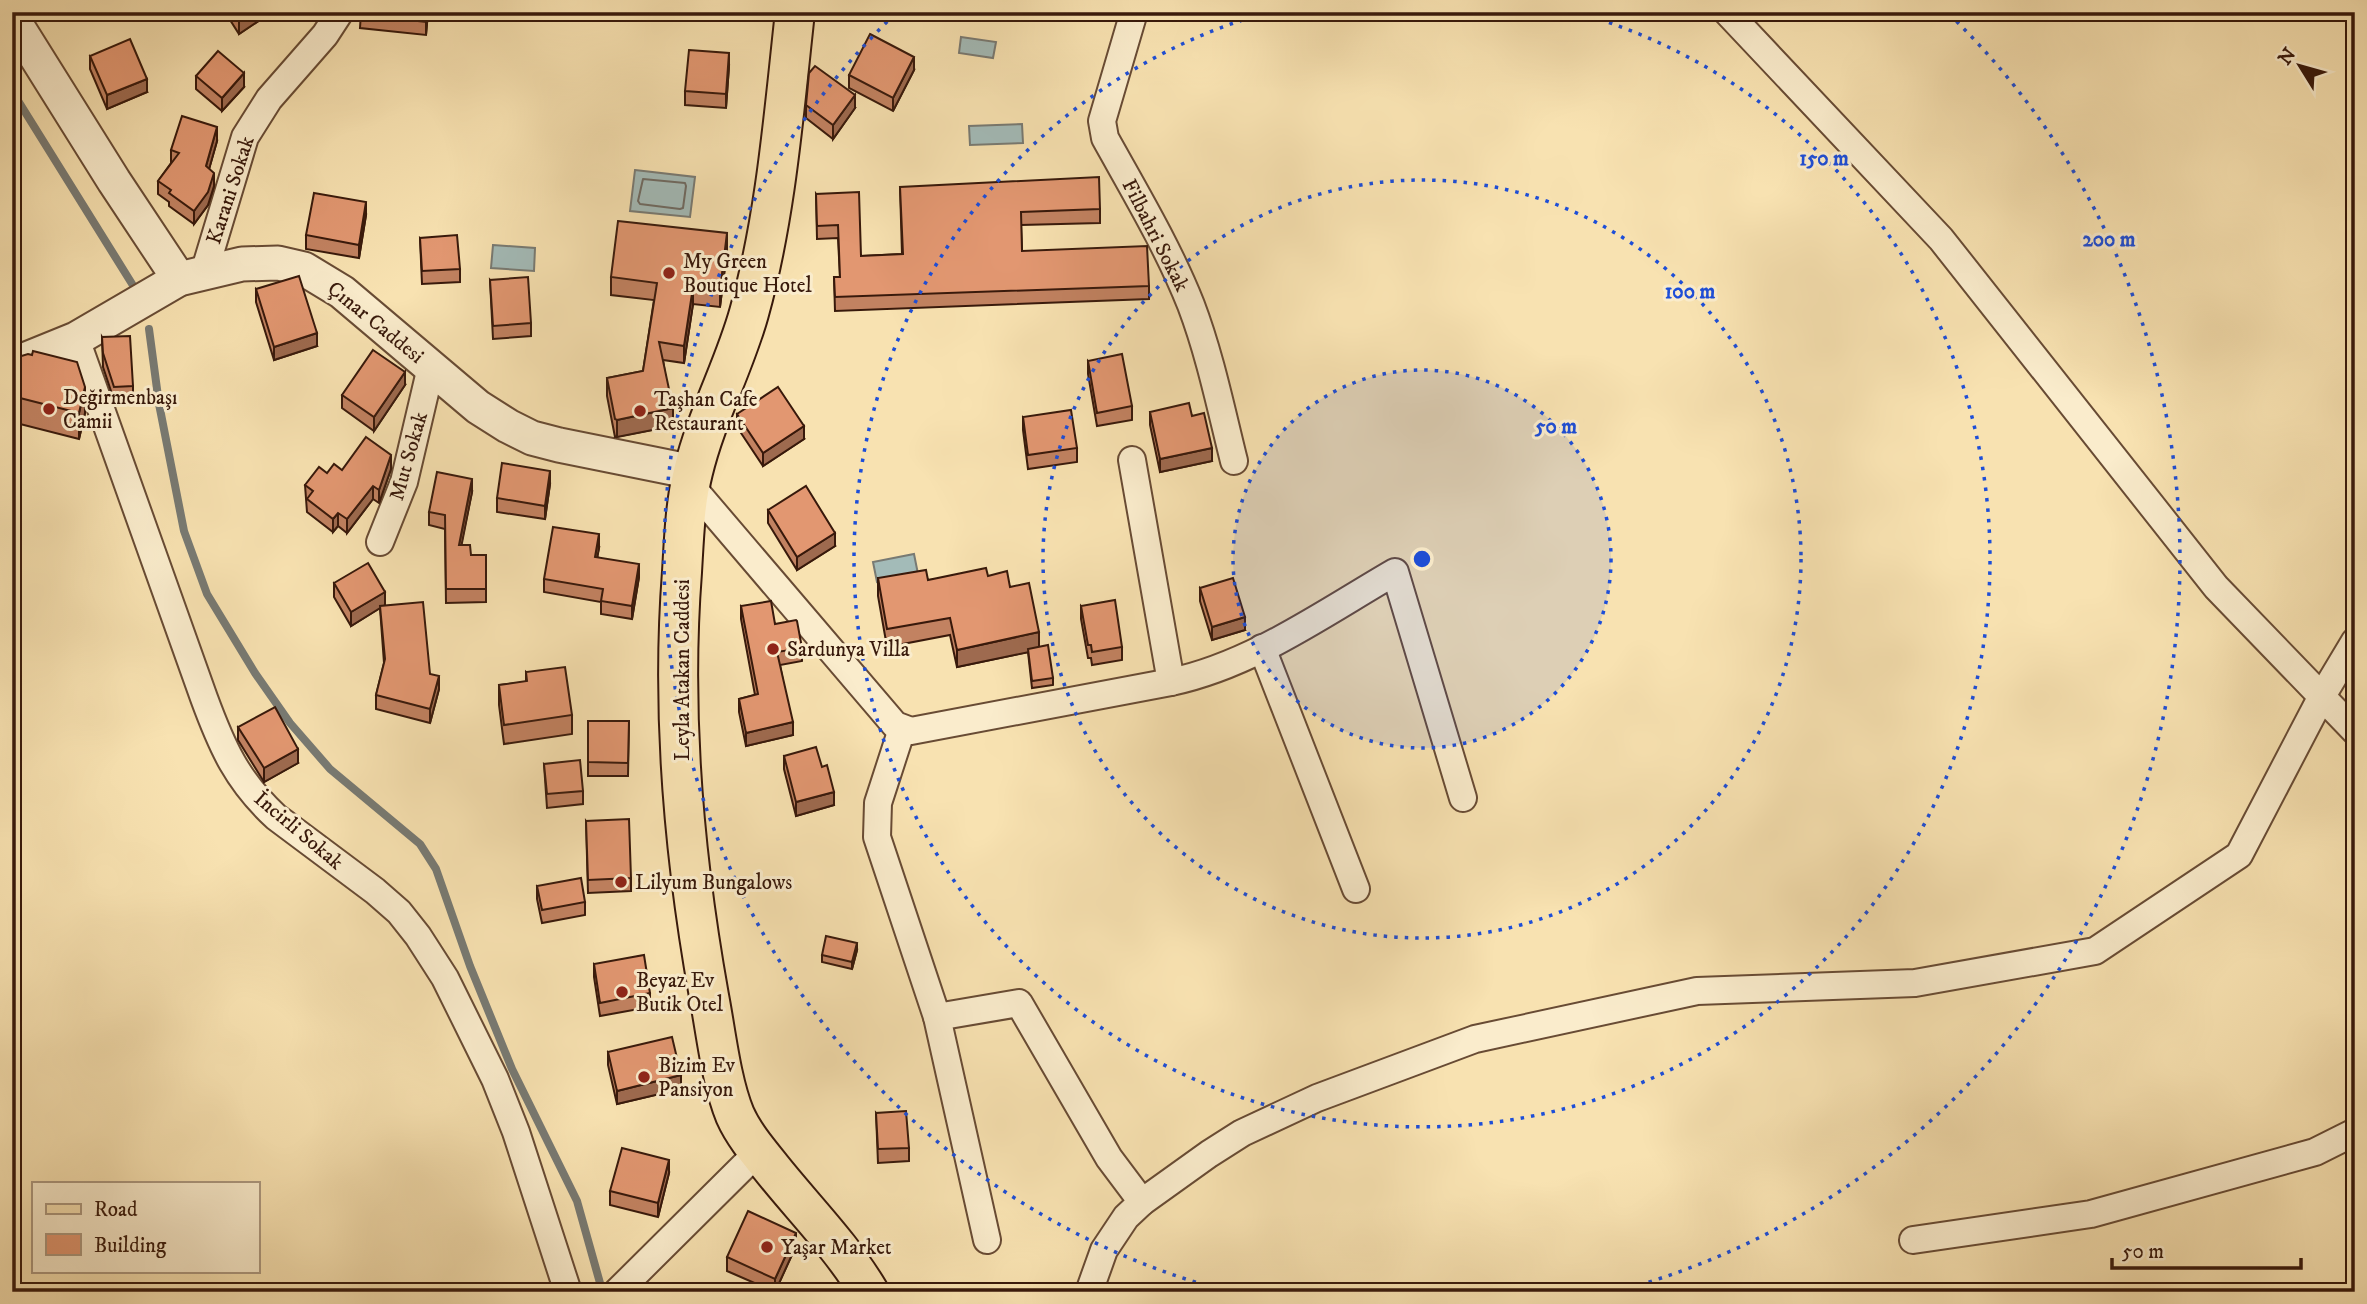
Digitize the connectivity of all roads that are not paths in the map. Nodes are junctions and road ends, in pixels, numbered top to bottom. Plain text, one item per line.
1 (340, 12) edge
2 (795, 12) edge
3 (1134, 12) edge
4 (1727, 12) edge
5 (12, 19) edge
6 (191, 276) junction
7 (76, 339) junction
8 (12, 365) edge
9 (431, 367) junction
10 (1132, 460) dead end
11 (1234, 461) dead end
12 (692, 479) junction
13 (380, 542) dead end
14 (2355, 641) edge
15 (1262, 648) junction
16 (1171, 682) junction
17 (2322, 696) junction
18 (902, 729) junction
19 (2355, 731) edge
20 (1463, 798) dead end
21 (1356, 889) dead end
22 (937, 1017) junction
23 (2355, 1132) edge
24 (758, 1152) junction
25 (1142, 1202) junction
26 (987, 1240) dead end
27 (1913, 1240) dead end
28 (568, 1292) edge
29 (617, 1292) edge
30 (869, 1292) edge
31 (1089, 1292) edge

1 - 6 street, Karani Sokak
2 - 12 main road, Leyla Atakan Caddesi
3 - 11 street, Filbahri Sokak
4 - 17 street
5 - 6 street
6 - 7 street, Çınar Caddesi
6 - 9 street, Çınar Caddesi
7 - 8 street, Çınar Caddesi
7 - 28 street, İncirli Sokak
9 - 12 street, Çınar Caddesi
9 - 13 street, Mut Sokak
10 - 16 street
12 - 18 street
12 - 24 main road, Leyla Atakan Caddesi
14 - 17 street
15 - 16 street
15 - 20 street
15 - 21 street
16 - 18 street
17 - 19 street
17 - 25 street
18 - 22 street
22 - 25 street
22 - 26 street
23 - 27 street
24 - 29 street
24 - 30 main road, Leyla Atakan Caddesi
25 - 31 street

